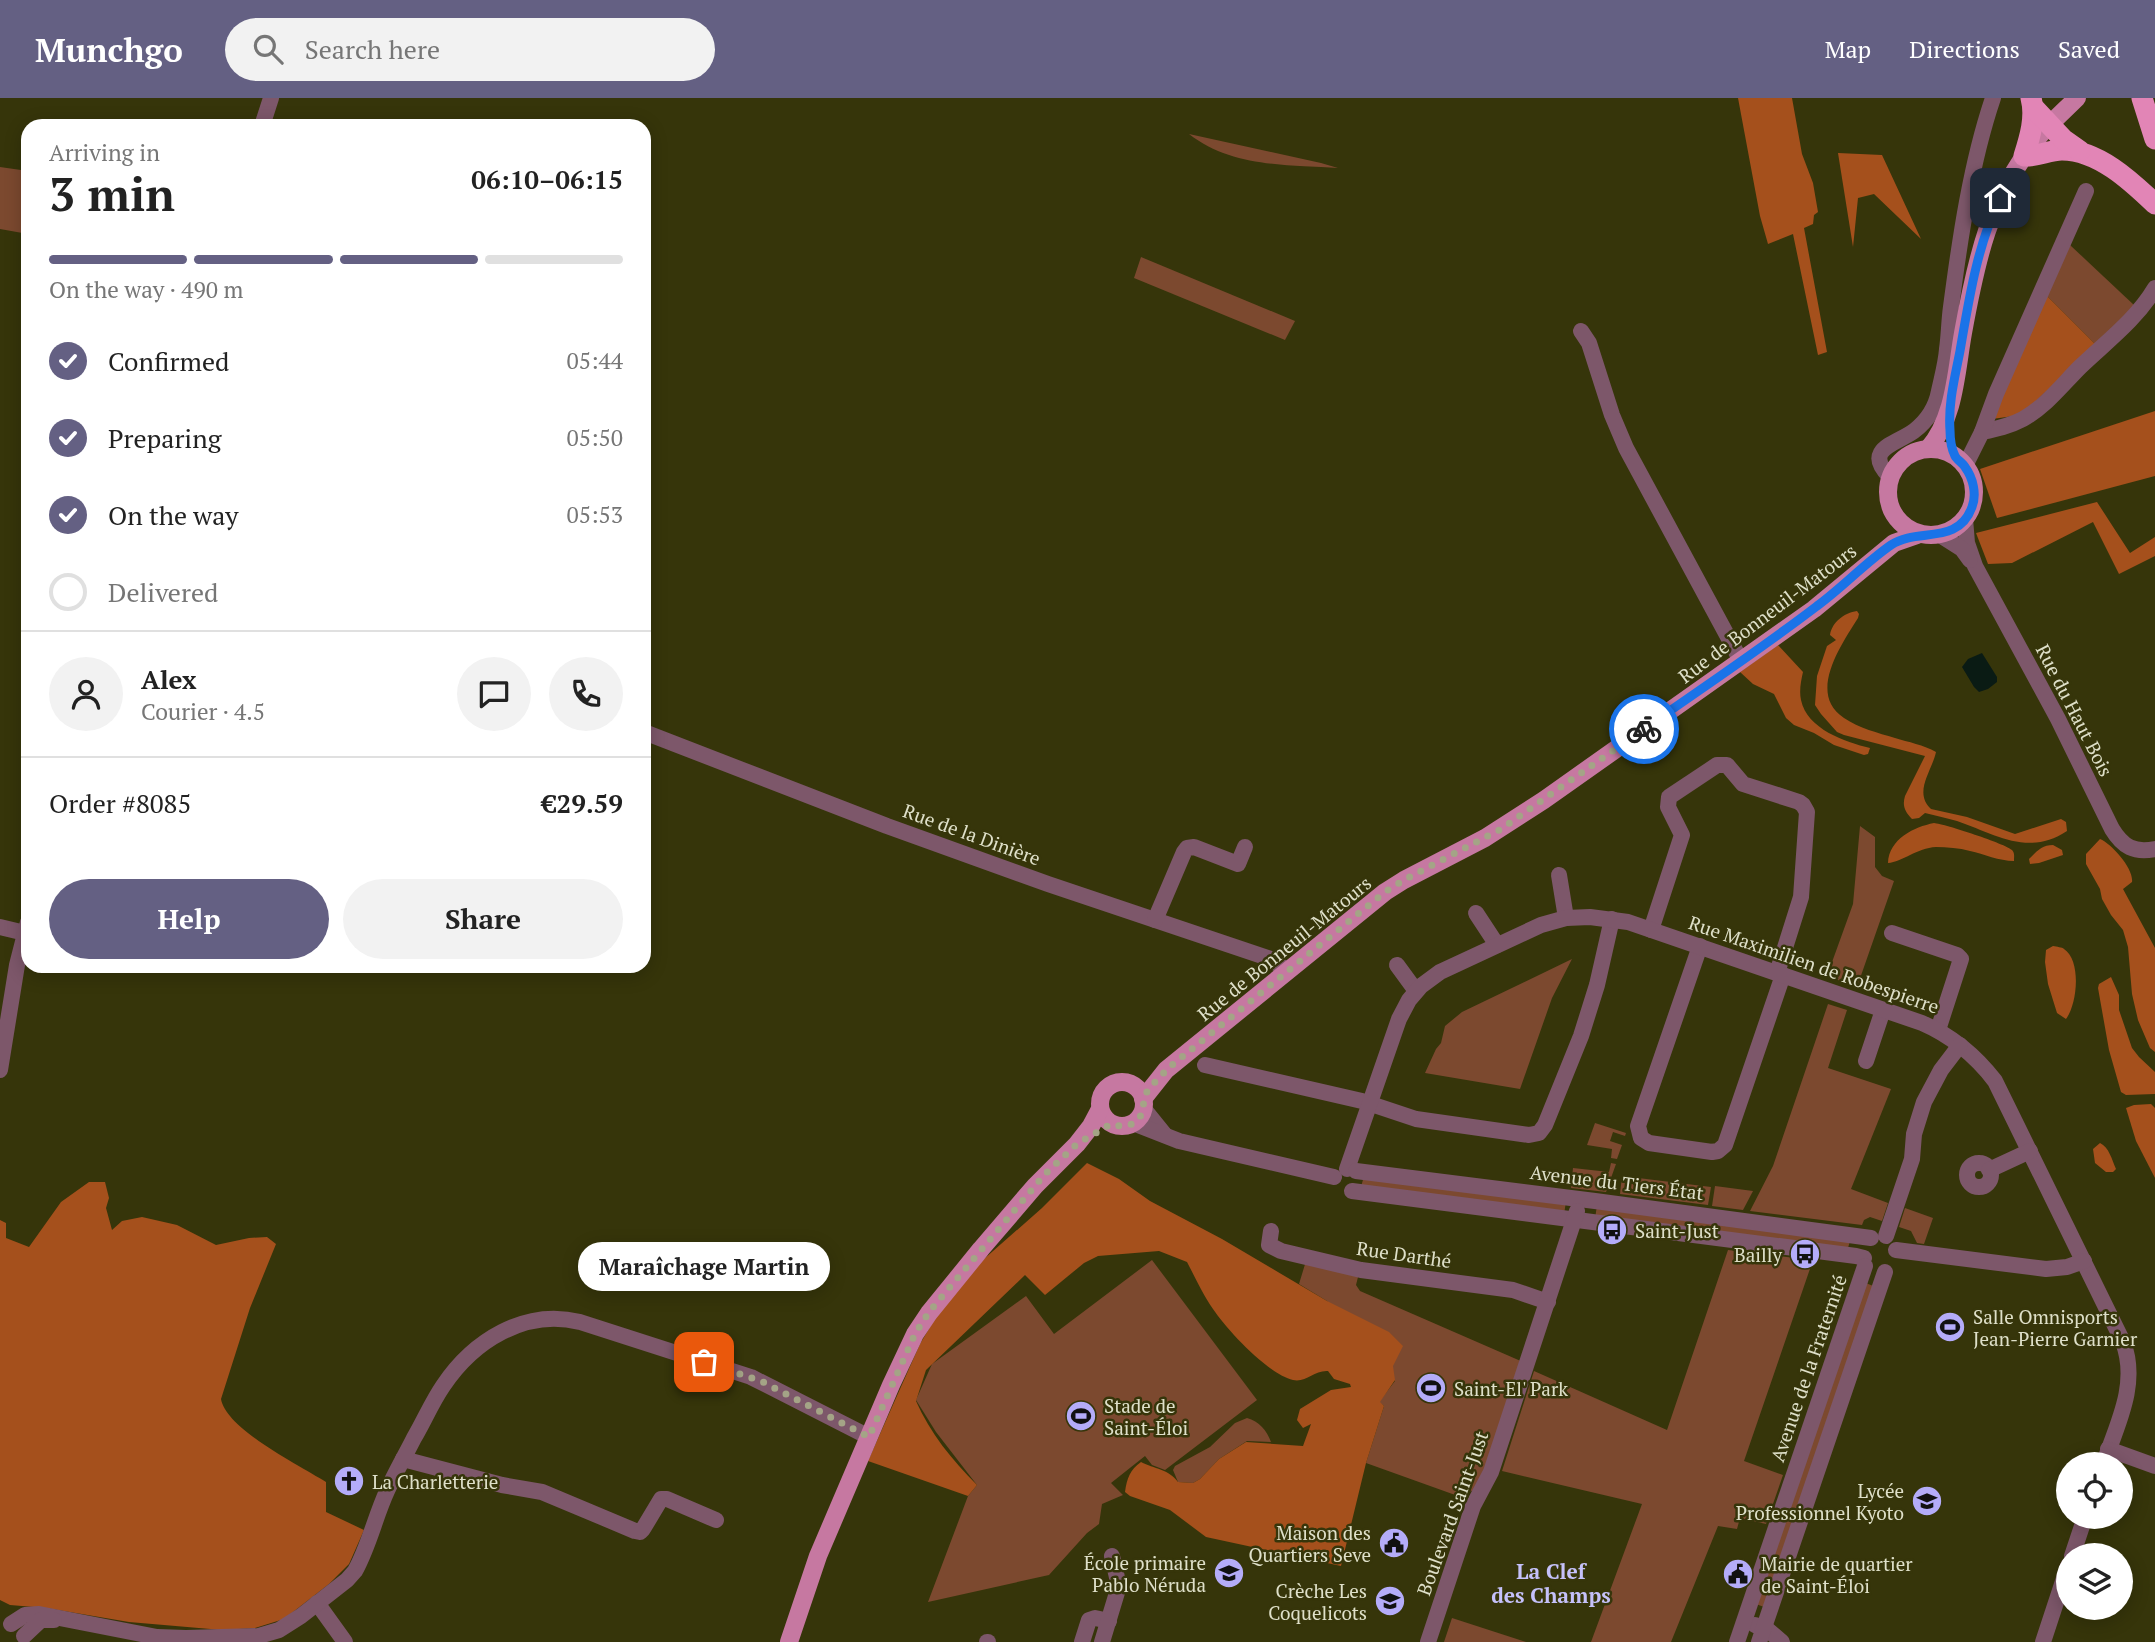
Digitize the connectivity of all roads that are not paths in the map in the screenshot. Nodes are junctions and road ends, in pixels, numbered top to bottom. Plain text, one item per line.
1 (271, 98) edge
2 (1993, 98) edge
3 (2077, 98) edge
4 (2142, 98) edge
5 (2032, 103) edge
6 (264, 119) edge
7 (2049, 125) junction
8 (2155, 139) edge
9 (2087, 155) junction
10 (2024, 156) junction
11 (2086, 191) dead end
12 (2155, 204) edge
13 (2155, 288) edge
14 (1581, 331) dead end
15 (1950, 404) junction
16 (1982, 432) junction
17 (1928, 449) junction
18 (1960, 461) junction
19 (1890, 477) junction
20 (1892, 513) junction
21 (1965, 519) junction
22 (1917, 535) junction
23 (1940, 535) junction
24 (1880, 553) junction
25 (1975, 566) junction
26 (1741, 661) junction
27 (651, 735) edge
28 (1245, 847) dead end
29 (2155, 849) edge
30 (1559, 876) dead end
31 (1476, 913) dead end
32 (1566, 918) junction
33 (1612, 919) junction
34 (1155, 920) junction
35 (0, 926) edge
36 (21, 927) edge
37 (1651, 930) junction
38 (1892, 933) dead end
39 (1497, 945) junction
40 (1699, 946) junction
41 (21, 959) edge
42 (1397, 965) dead end
43 (1287, 971) junction
44 (1780, 974) junction
45 (1416, 991) junction
46 (1883, 1010) junction
47 (1938, 1030) junction
48 (1960, 1045) junction
49 (1866, 1061) dead end
50 (1205, 1065) dead end
51 (0, 1070) edge
52 (1166, 1070) junction
53 (1130, 1083) junction
54 (1370, 1104) junction
55 (1100, 1109) junction
56 (1140, 1110) junction
57 (1111, 1124) junction
58 (1077, 1144) junction
59 (2029, 1151) junction
60 (1989, 1170) dead end
61 (1346, 1172) junction
62 (1579, 1199) junction
63 (1576, 1220) junction
64 (1271, 1231) dead end
65 (1879, 1237) junction
66 (1896, 1250) junction
67 (2084, 1261) junction
68 (1865, 1262) junction
69 (1885, 1272) junction
70 (1548, 1302) junction
71 (869, 1437) junction
72 (2108, 1452) edge
73 (404, 1459) junction
74 (2133, 1462) edge
75 (2155, 1466) edge
76 (716, 1520) dead end
77 (1112, 1556) dead end
78 (2056, 1602) edge
79 (317, 1603) junction
80 (66, 1620) junction
81 (1109, 1620) junction
82 (6, 1621) edge
83 (1744, 1622) junction
84 (1761, 1635) edge
85 (27, 1639) edge
86 (345, 1642) edge
87 (789, 1642) edge
88 (1082, 1642) edge
89 (1102, 1642) edge
90 (1428, 1642) edge
91 (1737, 1642) edge
92 (1782, 1642) edge
93 (2043, 1642) edge

1 - 6 street
2 - 19 street
3 - 7 main road
4 - 8 highway
5 - 7 highway
5 - 10 highway
7 - 9 highway
7 - 10 main road
9 - 10 highway
9 - 12 highway
10 - 15 main road
11 - 16 street
13 - 16 street
14 - 26 street
15 - 17 main road
15 - 18 main road
16 - 18 street
17 - 18 main road
17 - 19 main road
18 - 21 main road
19 - 20 main road
20 - 22 main road
20 - 24 main road, Rue de Bonneuil-Matours
21 - 23 main road
21 - 25 street, Rue du Haut Bois
22 - 23 main road
22 - 24 main road, Rue de Bonneuil-Matours
23 - 25 street, Rue du Haut Bois
24 - 26 main road, Rue de Bonneuil-Matours
25 - 29 street, Rue du Haut Bois
26 - 43 main road, Rue de Bonneuil-Matours
27 - 34 street, Rue de la Dinière
28 - 34 street
30 - 32 street
31 - 39 street
32 - 33 street, Rue Maximilien de Robespierre
32 - 39 street, Rue Maximilien de Robespierre
33 - 37 street, Rue Maximilien de Robespierre
33 - 54 street
34 - 43 street, Rue de la Dinière
35 - 36 street
37 - 40 street, Rue Maximilien de Robespierre
37 - 44 street
38 - 47 street
39 - 45 street, Rue Maximilien de Robespierre
40 - 44 street, Rue Maximilien de Robespierre
40 - 44 street
41 - 51 street
42 - 45 street
43 - 52 main road, Rue de Bonneuil-Matours
44 - 46 street, Rue Maximilien de Robespierre
45 - 54 street, Rue Maximilien de Robespierre
46 - 47 street, Rue Maximilien de Robespierre
46 - 49 street
47 - 48 street, Rue Maximilien de Robespierre
48 - 59 street, Rue Maximilien de Robespierre
48 - 65 street, Avenue de la Fraternité
50 - 54 street
52 - 53 main road, Rue de Bonneuil-Matours
52 - 56 main road, Rue de Bonneuil-Matours
53 - 55 main road
53 - 56 main road
54 - 61 street, Rue Maximilien de Robespierre
55 - 57 main road
55 - 58 main road
56 - 57 main road
56 - 61 street, Avenue du Tiers État
57 - 58 main road
58 - 71 main road
59 - 60 street
59 - 67 street, Rue Maximilien de Robespierre
61 - 62 street, Avenue du Tiers État
61 - 63 street
62 - 63 street, Boulevard Saint-Just
62 - 65 street, Avenue du Tiers État
63 - 68 street
63 - 70 street, Boulevard Saint-Just
64 - 70 street, Rue Darthé
65 - 66 street
65 - 68 street, Avenue de la Fraternité
66 - 67 street
66 - 69 street
67 - 72 street, Rue Maximilien de Robespierre
68 - 69 street
68 - 83 street, Avenue de la Fraternité
69 - 84 street
70 - 90 street, Boulevard Saint-Just
71 - 73 street
71 - 87 main road
73 - 76 street
73 - 79 street
74 - 75 street
77 - 81 street
78 - 93 street
79 - 80 street
79 - 86 street
80 - 82 street
80 - 85 street
81 - 88 street
81 - 89 street
82 - 85 street
83 - 84 street
83 - 91 street, Avenue de la Fraternité
84 - 92 street

